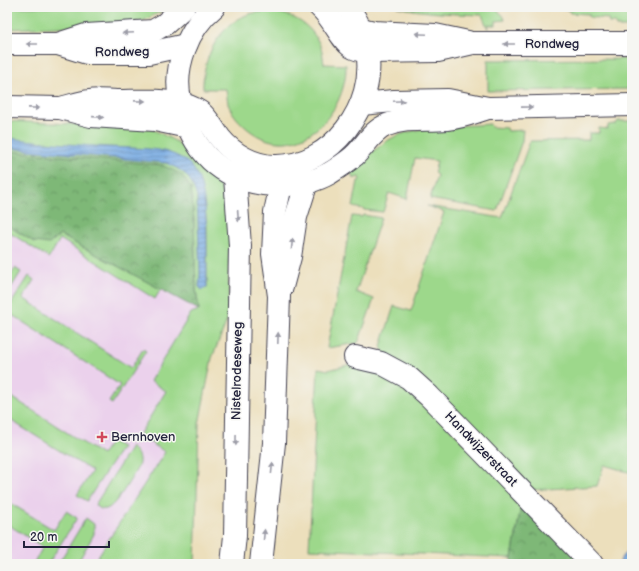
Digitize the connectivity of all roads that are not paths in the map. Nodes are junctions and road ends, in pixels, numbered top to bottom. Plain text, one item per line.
1 (184, 7) edge
2 (214, 7) edge
3 (320, 7) edge
4 (348, 7) edge
5 (361, 29) junction
6 (473, 43) junction
7 (632, 43) edge
8 (7, 44) edge
9 (58, 44) junction
10 (186, 45) junction
11 (368, 52) junction
12 (181, 104) junction
13 (361, 104) junction
14 (632, 105) edge
15 (7, 107) edge
16 (60, 108) junction
17 (488, 108) junction
18 (188, 127) junction
19 (285, 176) junction
20 (235, 177) junction
21 (307, 182) junction
22 (279, 296) junction
23 (355, 357) dead end
24 (232, 564) edge
25 (261, 564) edge
26 (592, 564) edge

1 -> 9 main road, Rondweg
2 - 10 main road
3 - 11 main road
4 - 5 main road
6 -> 5 main road, Rondweg
5 - 11 main road
7 -> 6 main road, Rondweg
6 - 11 main road, Rondweg
9 -> 8 main road, Rondweg
9 - 10 main road, Rondweg
10 - 12 main road
11 - 13 main road
16 -> 12 main road
12 - 18 main road
12 - 19 main road
13 -> 17 main road
13 - 19 main road
17 -> 14 main road
15 -> 16 main road
16 -> 18 main road
17 - 21 main road
18 - 20 main road
19 - 20 main road
19 - 21 main road
19 - 22 main road
20 -> 24 main road, Nistelrodeseweg
22 -> 21 main road
25 -> 22 main road
23 - 26 main road, Handwijzerstraat

